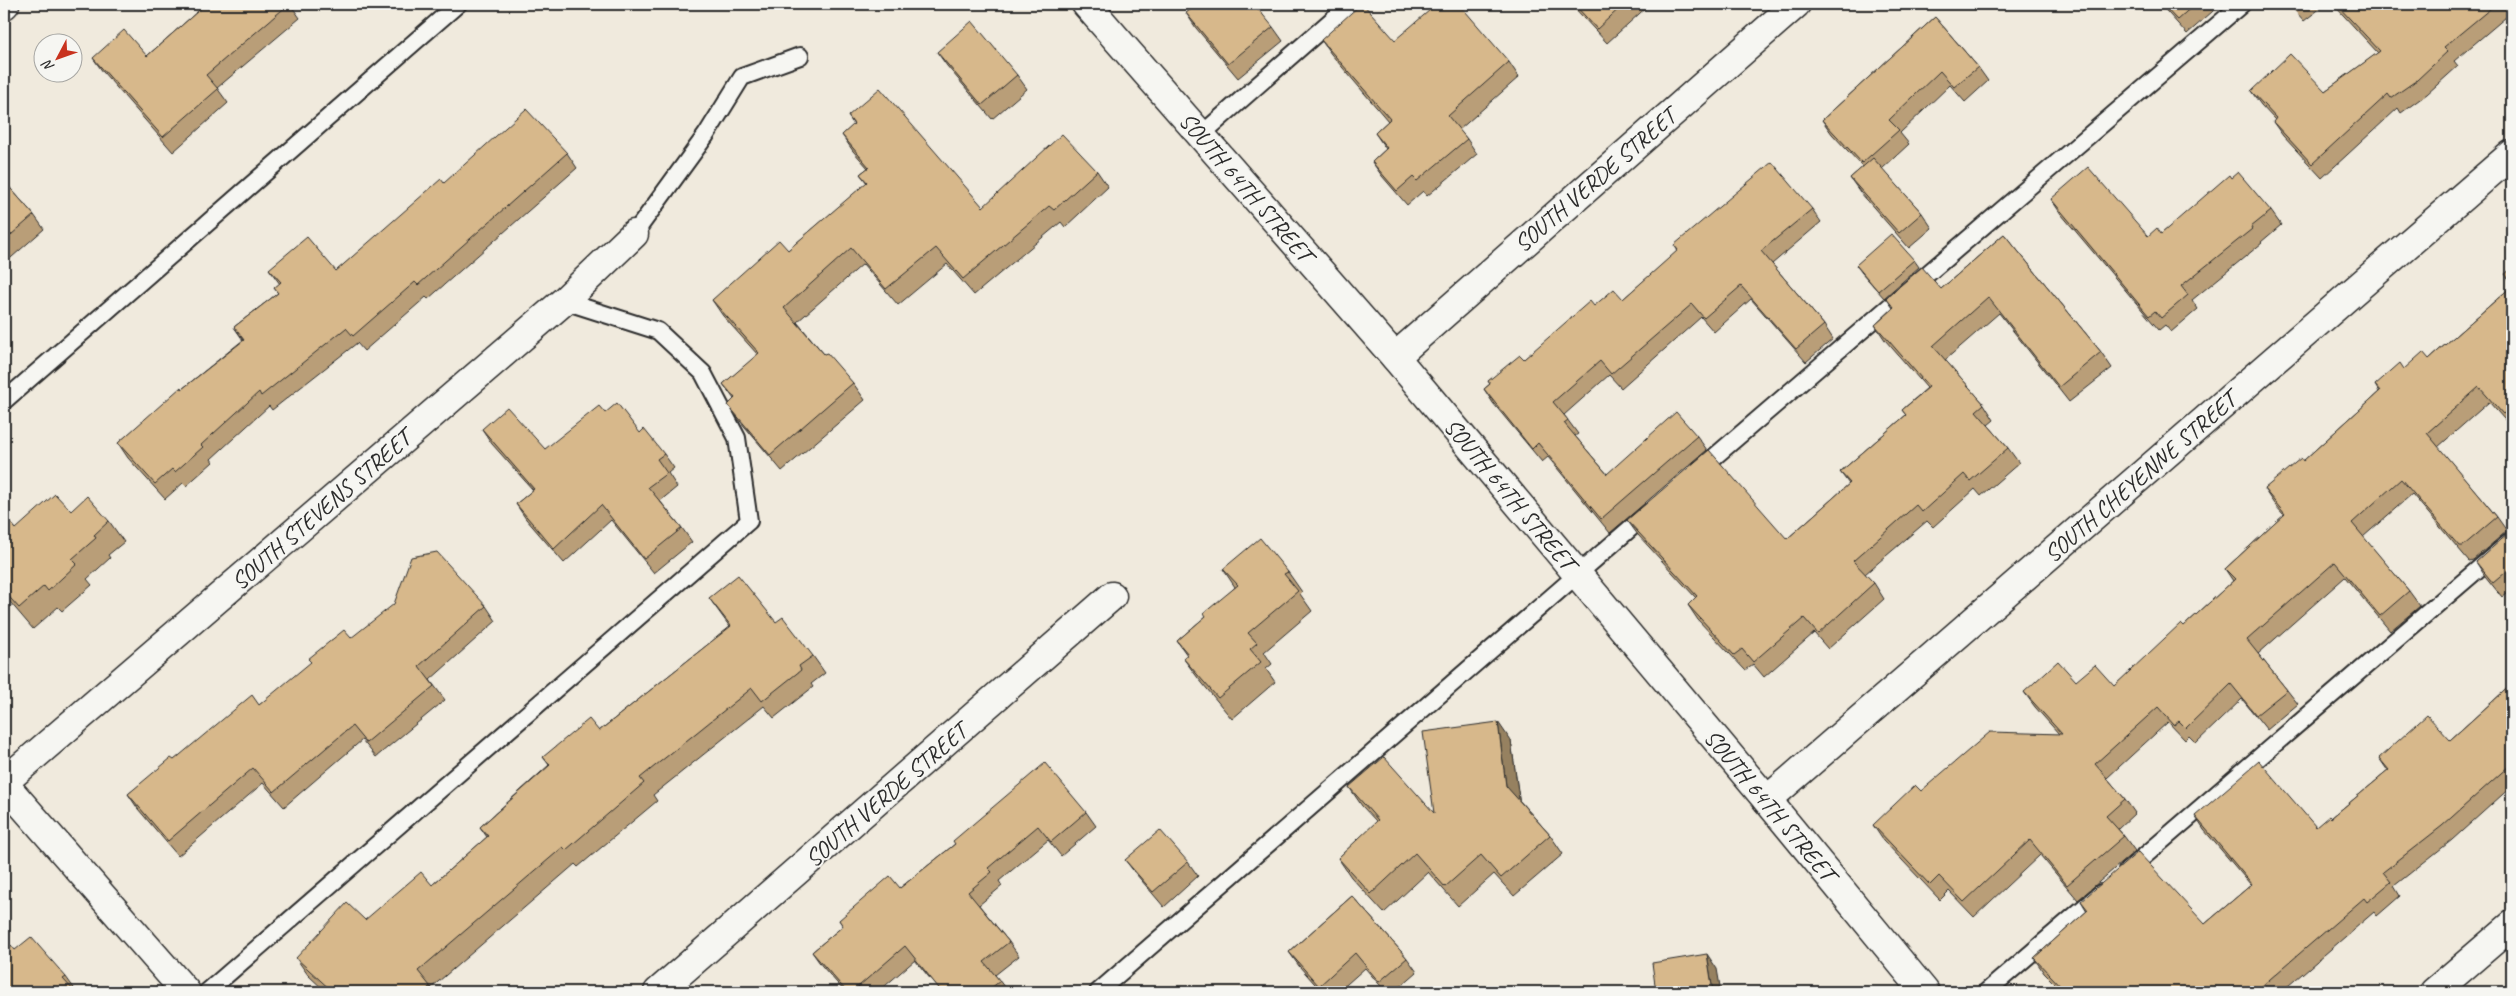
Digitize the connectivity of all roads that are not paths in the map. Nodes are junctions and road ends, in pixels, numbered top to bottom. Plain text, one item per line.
1 (458, 4) edge
2 (1086, 4) edge
3 (1350, 4) edge
4 (1796, 4) edge
5 (2242, 4) edge
6 (800, 56) dead end
7 (1201, 135) junction
8 (2512, 154) edge
9 (634, 234) joint
10 (564, 301) junction
11 (1395, 357) junction
12 (4, 401) edge
13 (1683, 483) edge
14 (1660, 503) edge
15 (2512, 540) edge
16 (1578, 574) junction
17 (1112, 596) dead end
18 (4, 783) edge
19 (1767, 800) junction
20 (2512, 925) edge
21 (186, 992) edge
22 (207, 992) edge
23 (658, 992) edge
24 (1098, 992) edge
25 (1925, 992) edge
26 (1986, 992) edge
27 (2434, 992) edge

1 - 12 lane
2 - 7 street, SOUTH 64TH STREET
3 - 7 lane
4 - 11 street, SOUTH VERDE STREET
5 - 13 lane
6 - 9 lane
7 - 11 street, SOUTH 64TH STREET
8 - 19 street, SOUTH CHEYENNE STREET
9 - 10 street, SOUTH STEVENS STREET
10 - 18 street, SOUTH STEVENS STREET
10 - 22 lane
11 - 16 street, SOUTH 64TH STREET
14 - 16 lane
15 - 26 lane
16 - 19 street, SOUTH 64TH STREET
16 - 24 lane
17 - 23 street, SOUTH VERDE STREET
18 - 21 street
19 - 25 street, SOUTH 64TH STREET
20 - 27 street

